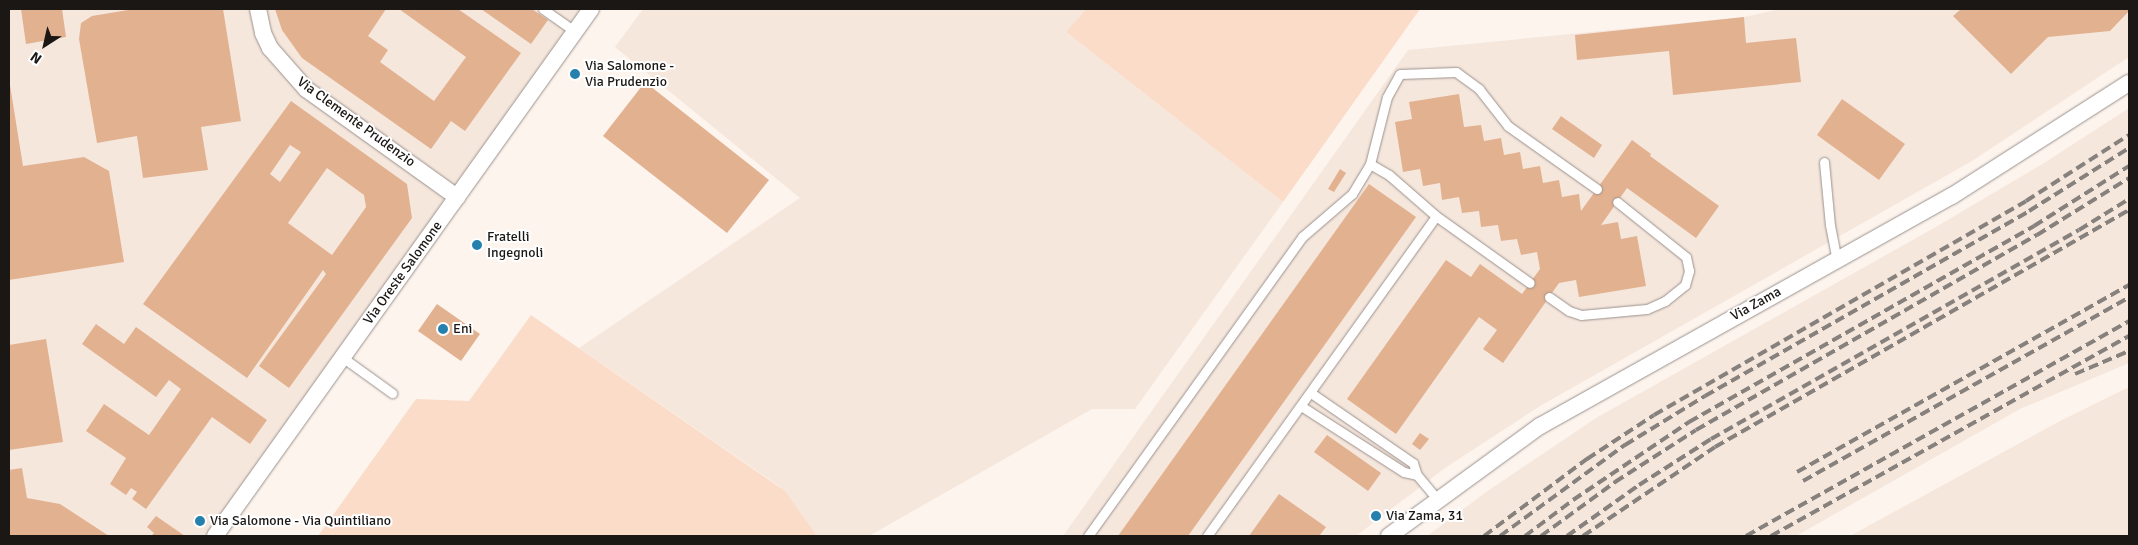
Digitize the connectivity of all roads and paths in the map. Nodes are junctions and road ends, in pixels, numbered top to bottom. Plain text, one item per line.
1 (258, 9) edge
2 (543, 9) edge
3 (591, 9) edge
4 (575, 32) junction
5 (2129, 83) edge
6 (1824, 162) dead end
7 (1370, 164) junction
8 (1597, 188) dead end
9 (457, 197) junction
10 (1617, 202) dead end
11 (1436, 216) junction
12 (1837, 260) junction
13 (1530, 283) dead end
14 (1549, 297) dead end
15 (342, 357) junction
16 (1311, 392) junction
17 (392, 393) dead end
18 (1301, 406) junction
19 (1418, 475) junction
20 (1438, 500) junction
21 (215, 536) edge
22 (1088, 536) edge
23 (1207, 536) edge
24 (1389, 536) edge

1 - 9 street, Via Clemente Prudenzio
2 - 4 lane
3 - 4 street, Via Oreste Salomone
4 - 9 street, Via Oreste Salomone
5 - 12 street, Via Zama
6 - 12 lane
7 - 8 lane
7 - 11 lane
7 - 22 lane
9 - 15 street, Via Oreste Salomone
10 - 14 lane
11 - 13 lane
11 - 16 lane
12 - 20 street, Via Zama
15 - 17 lane
15 - 21 street, Via Oreste Salomone
16 - 18 lane
16 - 19 lane
18 - 19 lane
18 - 23 lane
19 - 20 lane
20 - 24 street, Via Zama

